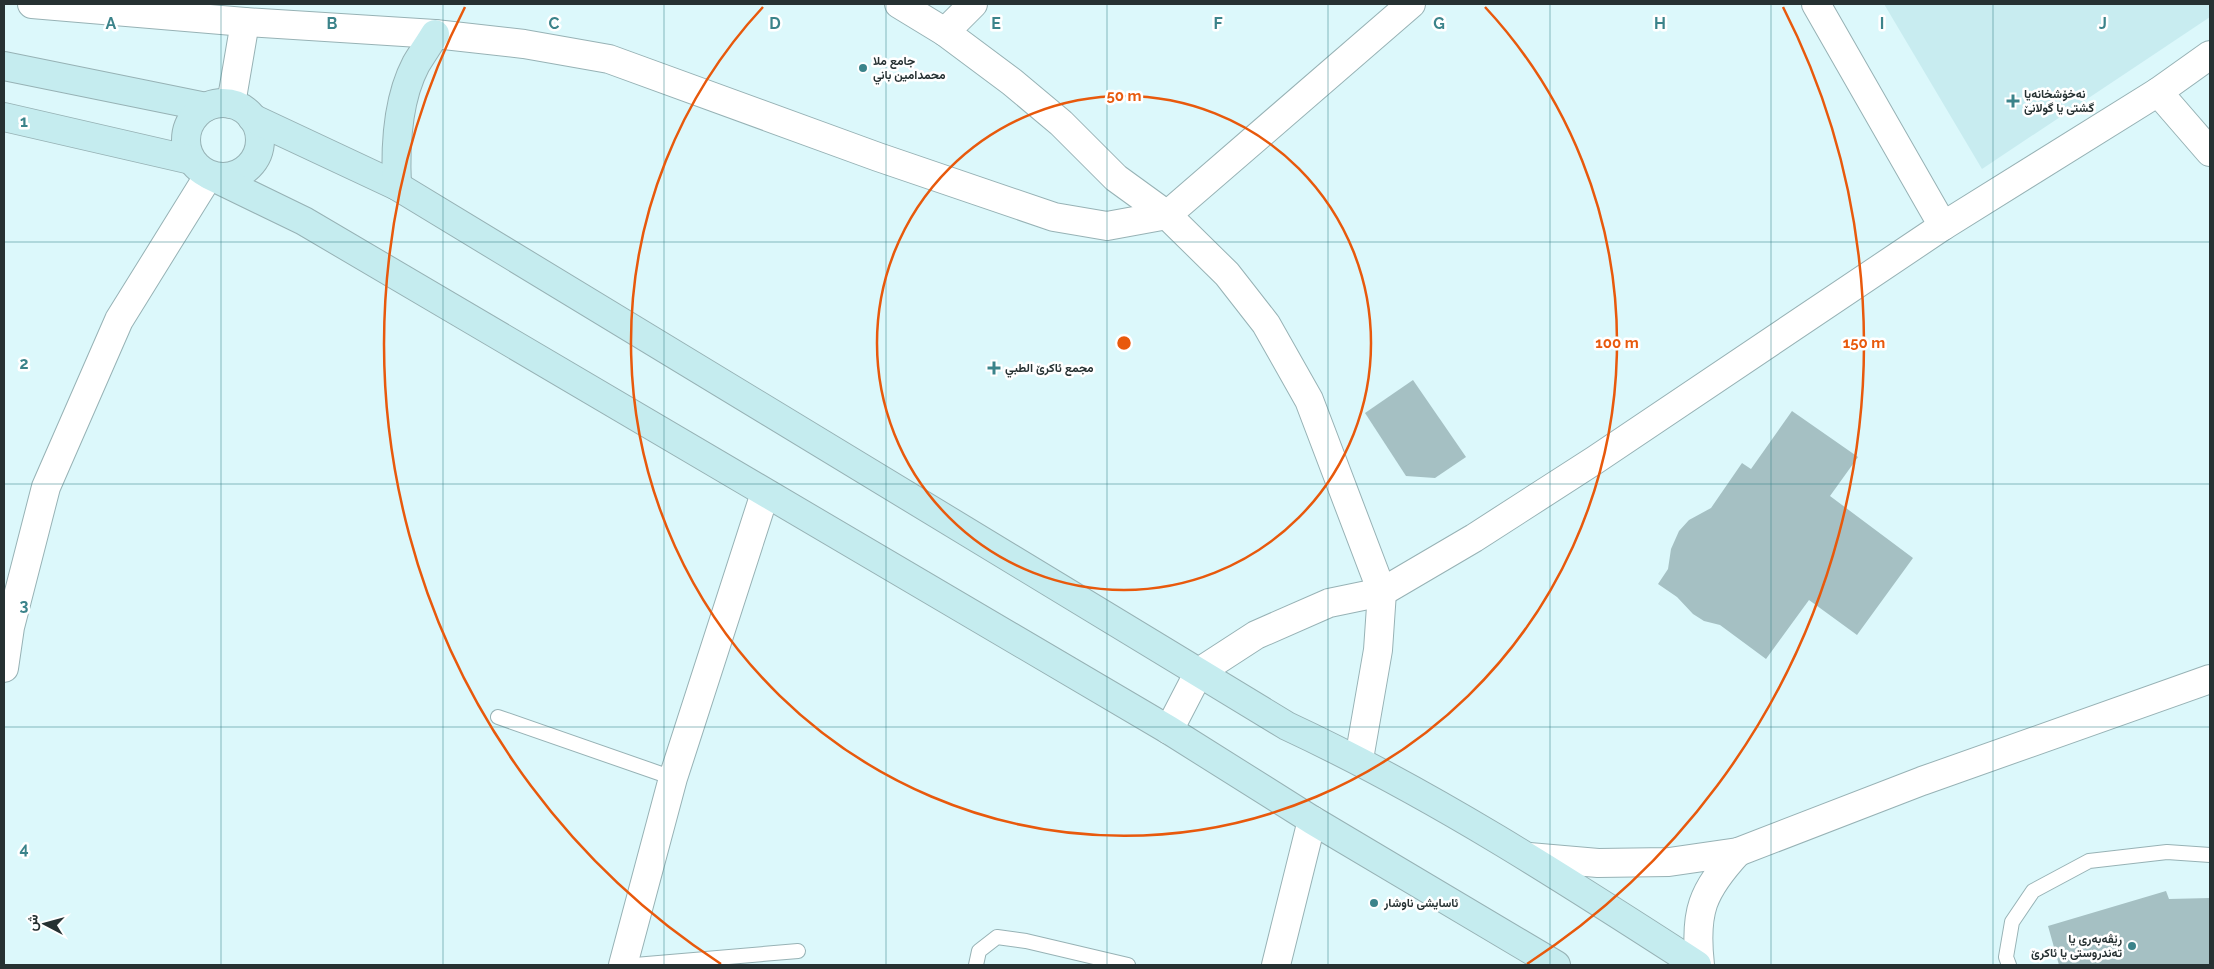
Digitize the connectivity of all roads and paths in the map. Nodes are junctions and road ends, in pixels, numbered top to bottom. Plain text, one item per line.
1 (32, 4) edge
2 (899, 4) edge
3 (973, 4) edge
4 (1410, 4) edge
5 (1816, 4) edge
6 (245, 22) junction
7 (945, 32) junction
8 (435, 34) junction
9 (2210, 55) edge
10 (4, 66) edge
11 (2158, 92) junction
12 (230, 109) junction
13 (4, 117) edge
14 (2210, 152) edge
15 (200, 168) junction
16 (397, 186) junction
17 (1167, 215) junction
18 (1943, 226) junction
19 (765, 493) junction
20 (1382, 592) junction
21 (4, 668) edge
22 (1199, 672) junction
23 (2210, 679) edge
24 (498, 717) dead end
25 (1169, 730) junction
26 (1359, 760) junction
27 (673, 778) junction
28 (1312, 820) junction
29 (1738, 852) junction
30 (2210, 855) edge
31 (1529, 857) junction
32 (798, 951) dead end
33 (623, 965) edge
34 (636, 965) edge
35 (976, 965) edge
36 (1128, 965) edge
37 (1276, 965) edge
38 (1556, 965) edge
39 (1698, 965) edge
40 (2010, 965) edge

1 - 6 street
2 - 7 street
3 - 7 street
4 - 17 street
5 - 18 street
6 - 8 street
6 - 12 street
7 - 17 street
8 - 16 street
8 - 17 street
9 - 11 street
10 - 12 street
11 - 14 street
11 - 18 street
12 - 15 street
12 - 15 street
12 - 16 street
13 - 15 street
15 - 19 street
15 - 21 street
16 - 22 street
17 - 20 street
18 - 20 street
19 - 25 street
19 - 27 street
20 - 22 street
20 - 26 street
22 - 25 street
22 - 26 street
23 - 29 street
24 - 27 lane
25 - 28 street
26 - 31 street
27 - 33 street
28 - 37 street
28 - 38 street
29 - 31 street
29 - 39 street
30 - 40 lane
31 - 39 street
32 - 34 lane
35 - 36 lane

